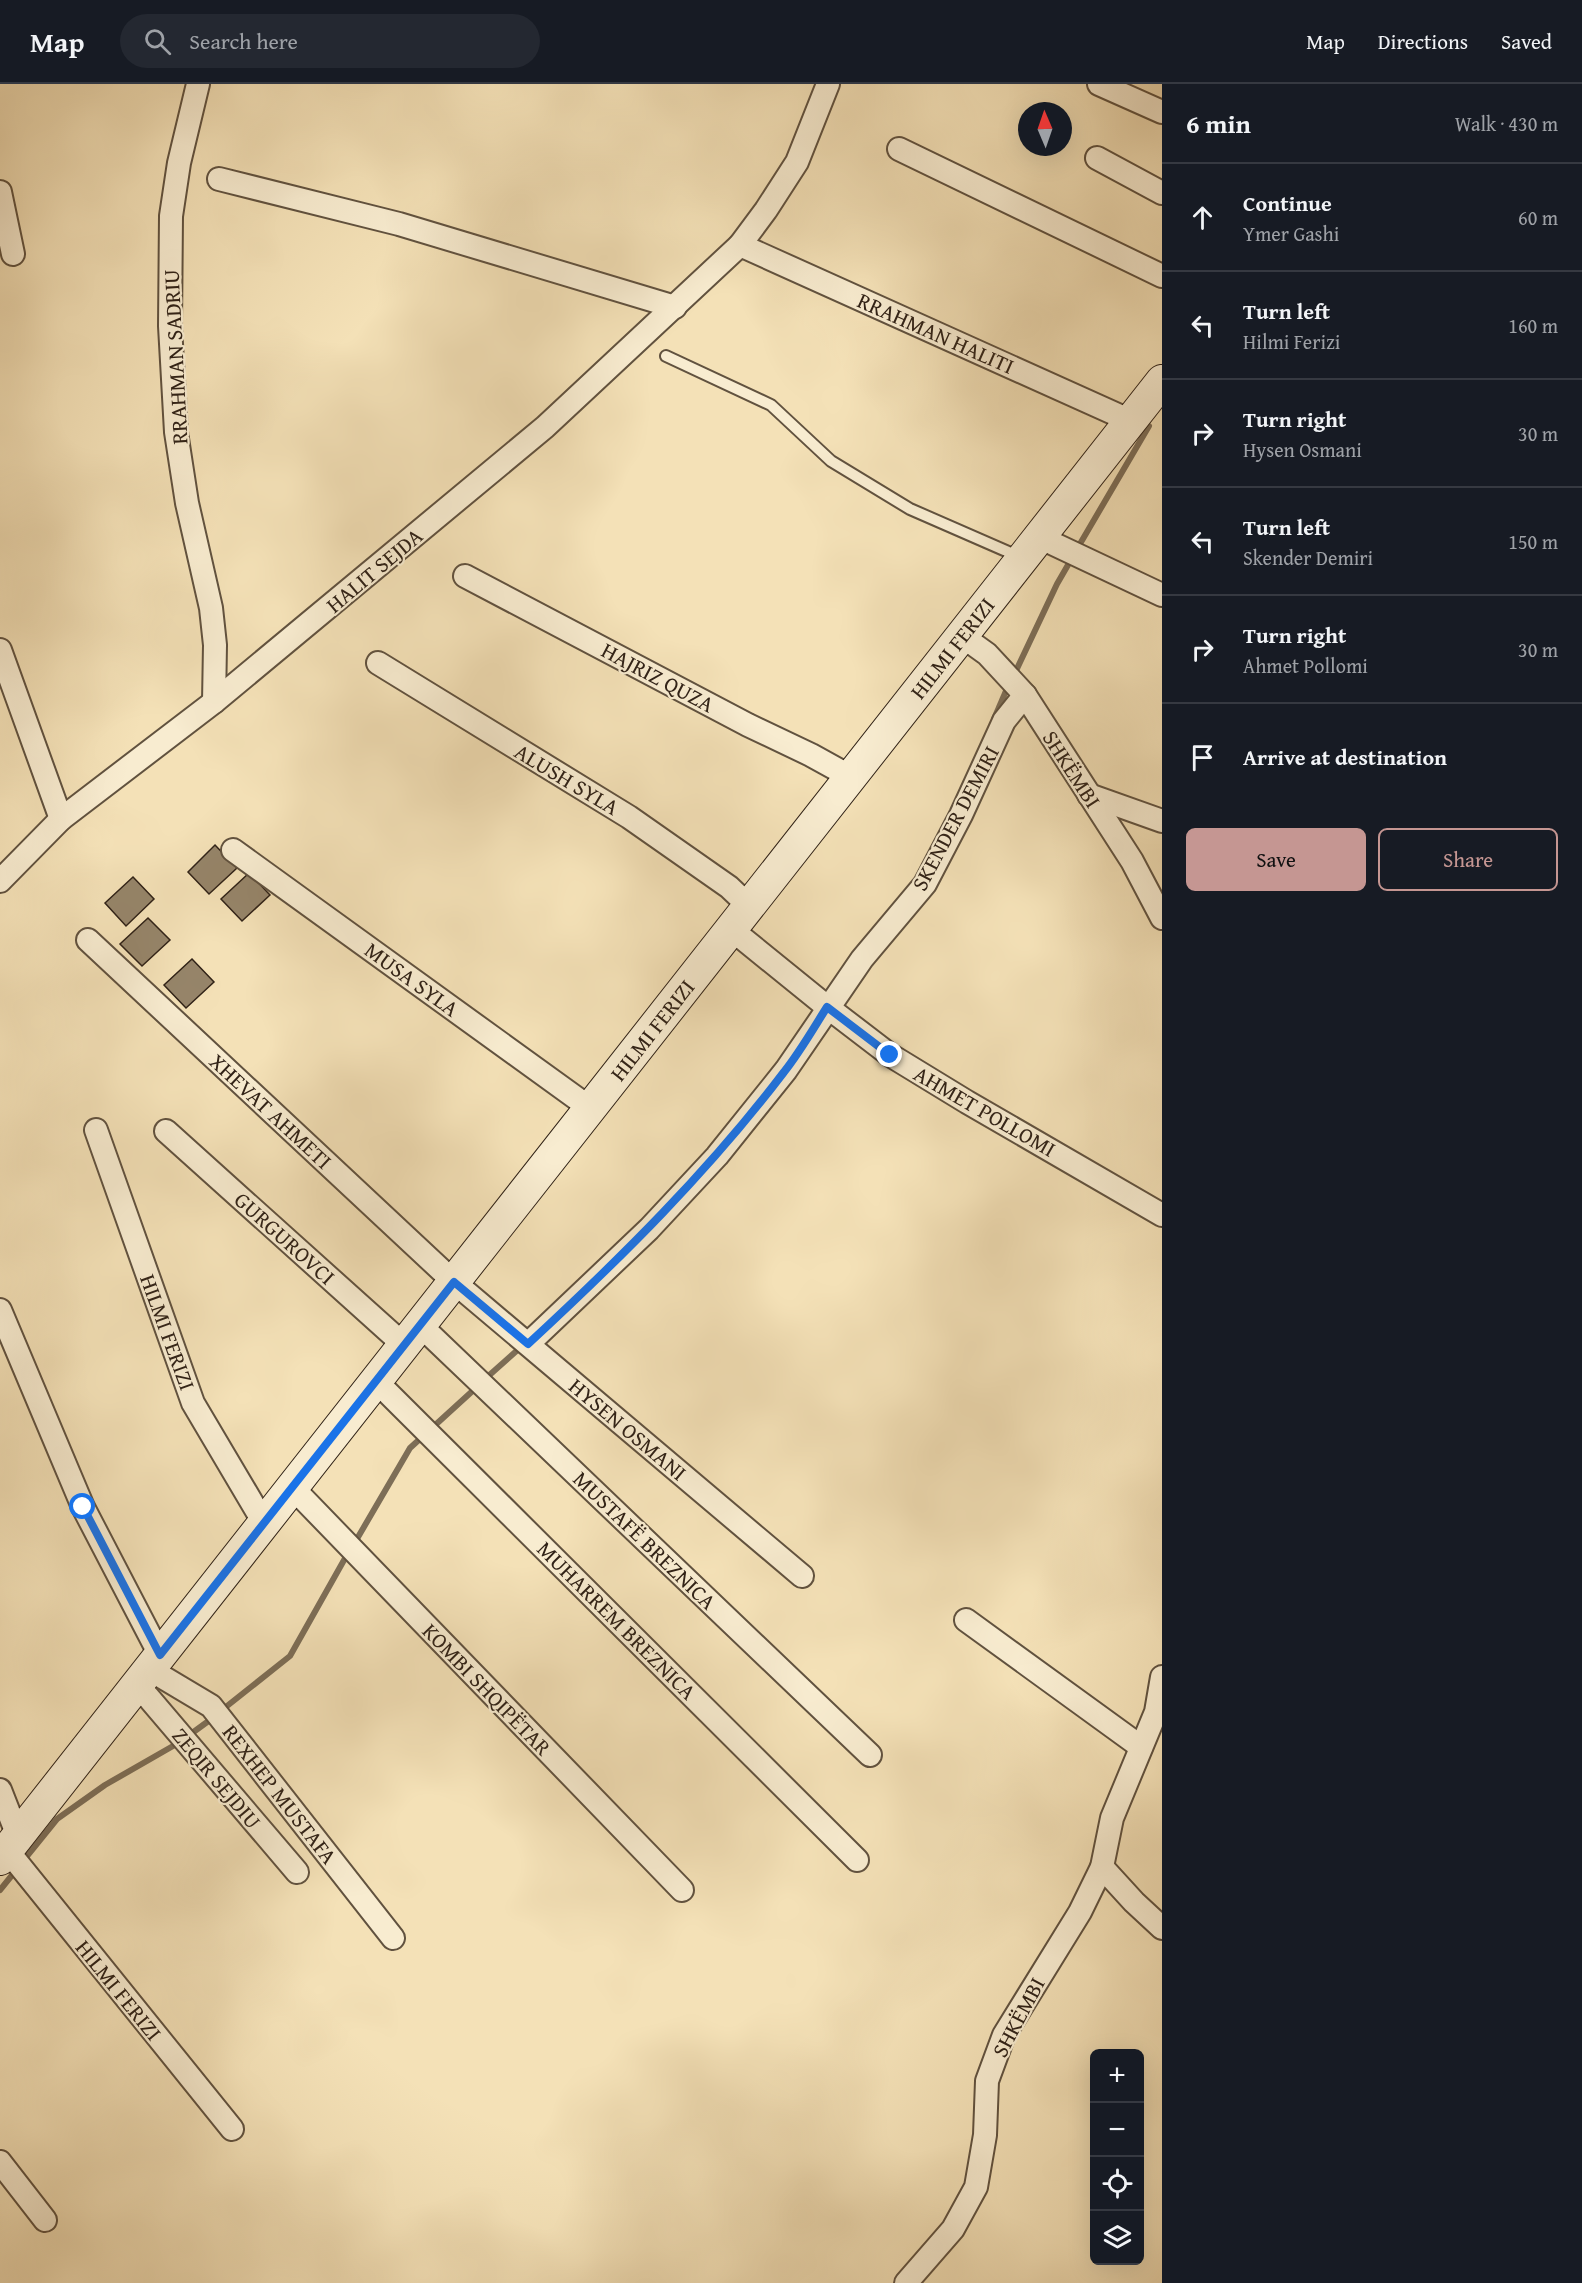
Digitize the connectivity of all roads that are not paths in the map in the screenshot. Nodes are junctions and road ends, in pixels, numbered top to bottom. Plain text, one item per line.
1 (198, 84) edge
2 (828, 84) edge
3 (1099, 84) edge
4 (1162, 112) edge
5 (899, 149) dead end
6 (1097, 158) dead end
7 (219, 179) dead end
8 (0, 192) edge
9 (1162, 193) edge
10 (740, 245) junction
11 (13, 254) dead end
12 (1162, 276) edge
13 (675, 307) junction
14 (666, 356) dead end
15 (1158, 392) edge
16 (1131, 420) junction
17 (1031, 547) junction
18 (465, 576) dead end
19 (1162, 595) edge
20 (962, 636) junction
21 (0, 650) edge
22 (378, 663) dead end
23 (1022, 691) junction
24 (214, 702) junction
25 (851, 777) junction
26 (1089, 795) junction
27 (61, 819) junction
28 (1162, 820) edge
29 (233, 850) dead end
30 (0, 881) edge
31 (1154, 890) edge
32 (740, 918) junction
33 (1162, 918) edge
34 (88, 940) dead end
35 (822, 1003) junction
36 (590, 1108) junction
37 (96, 1130) dead end
38 (166, 1131) dead end
39 (1162, 1215) edge
40 (454, 1282) junction
41 (0, 1310) edge
42 (412, 1335) junction
43 (523, 1340) junction
44 (376, 1381) junction
45 (292, 1487) junction
46 (264, 1523) junction
47 (802, 1575) dead end
48 (966, 1620) dead end
49 (149, 1669) junction
50 (1162, 1677) edge
51 (1141, 1747) junction
52 (870, 1755) dead end
53 (0, 1790) edge
54 (9, 1850) edge
55 (857, 1860) dead end
56 (1102, 1867) junction
57 (297, 1872) dead end
58 (682, 1890) dead end
59 (1162, 1928) edge
60 (393, 1938) dead end
61 (232, 2129) dead end
62 (0, 2162) edge
63 (45, 2220) dead end
64 (906, 2283) edge

1 - 24 street, RRAHMAN SADRIU
2 - 10 street, HALIT SEJDA
3 - 4 street
5 - 12 street
6 - 9 street
7 - 13 street
8 - 11 street
10 - 13 street, HALIT SEJDA
10 - 16 street, RRAHMAN HALITI
13 - 24 street, HALIT SEJDA
14 - 17 lane
15 - 16 street, HILMI FERIZI
16 - 17 street, HILMI FERIZI
17 - 19 street
17 - 20 street, HILMI FERIZI
18 - 25 street, HAJRIZ QUZA
20 - 23 street, SHKËMBI
20 - 25 street, HILMI FERIZI
21 - 27 street
22 - 32 street, ALUSH SYLA
23 - 26 street, SHKËMBI
23 - 35 street, SKENDER DEMIRI
24 - 27 street, HALIT SEJDA
25 - 32 street, HILMI FERIZI
26 - 28 street
26 - 31 street, SHKËMBI
27 - 30 street, HALIT SEJDA
29 - 36 street, MUSA SYLA
31 - 33 street, SHKËMBI
32 - 35 street, AHMET POLLOMI
32 - 36 street, HILMI FERIZI
34 - 40 street, XHEVAT AHMETI
35 - 39 street, AHMET POLLOMI
35 - 43 street, SKENDER DEMIRI
36 - 40 street, HILMI FERIZI
37 - 46 street, HILMI FERIZI
38 - 42 street, GURGUROVCI
40 - 42 street, HILMI FERIZI
40 - 43 street, HYSEN OSMANI
41 - 49 street, ZEQIR SEJDIU
42 - 44 street, HILMI FERIZI
42 - 52 street, MUSTAFË BREZNICA
43 - 47 street, HYSEN OSMANI
44 - 45 street, HILMI FERIZI
44 - 55 street, MUHARREM BREZNICA
45 - 46 street, HILMI FERIZI
45 - 58 street, KOMBI SHQIPËTAR
46 - 49 street, HILMI FERIZI
48 - 51 street
49 - 54 street, HILMI FERIZI
49 - 57 street, ZEQIR SEJDIU
49 - 60 street, REXHEP MUSTAFA
50 - 51 street, SHKËMBI
51 - 56 street, SHKËMBI
53 - 54 street
54 - 61 street, HILMI FERIZI
56 - 59 street
56 - 64 street, SHKËMBI
62 - 63 street

